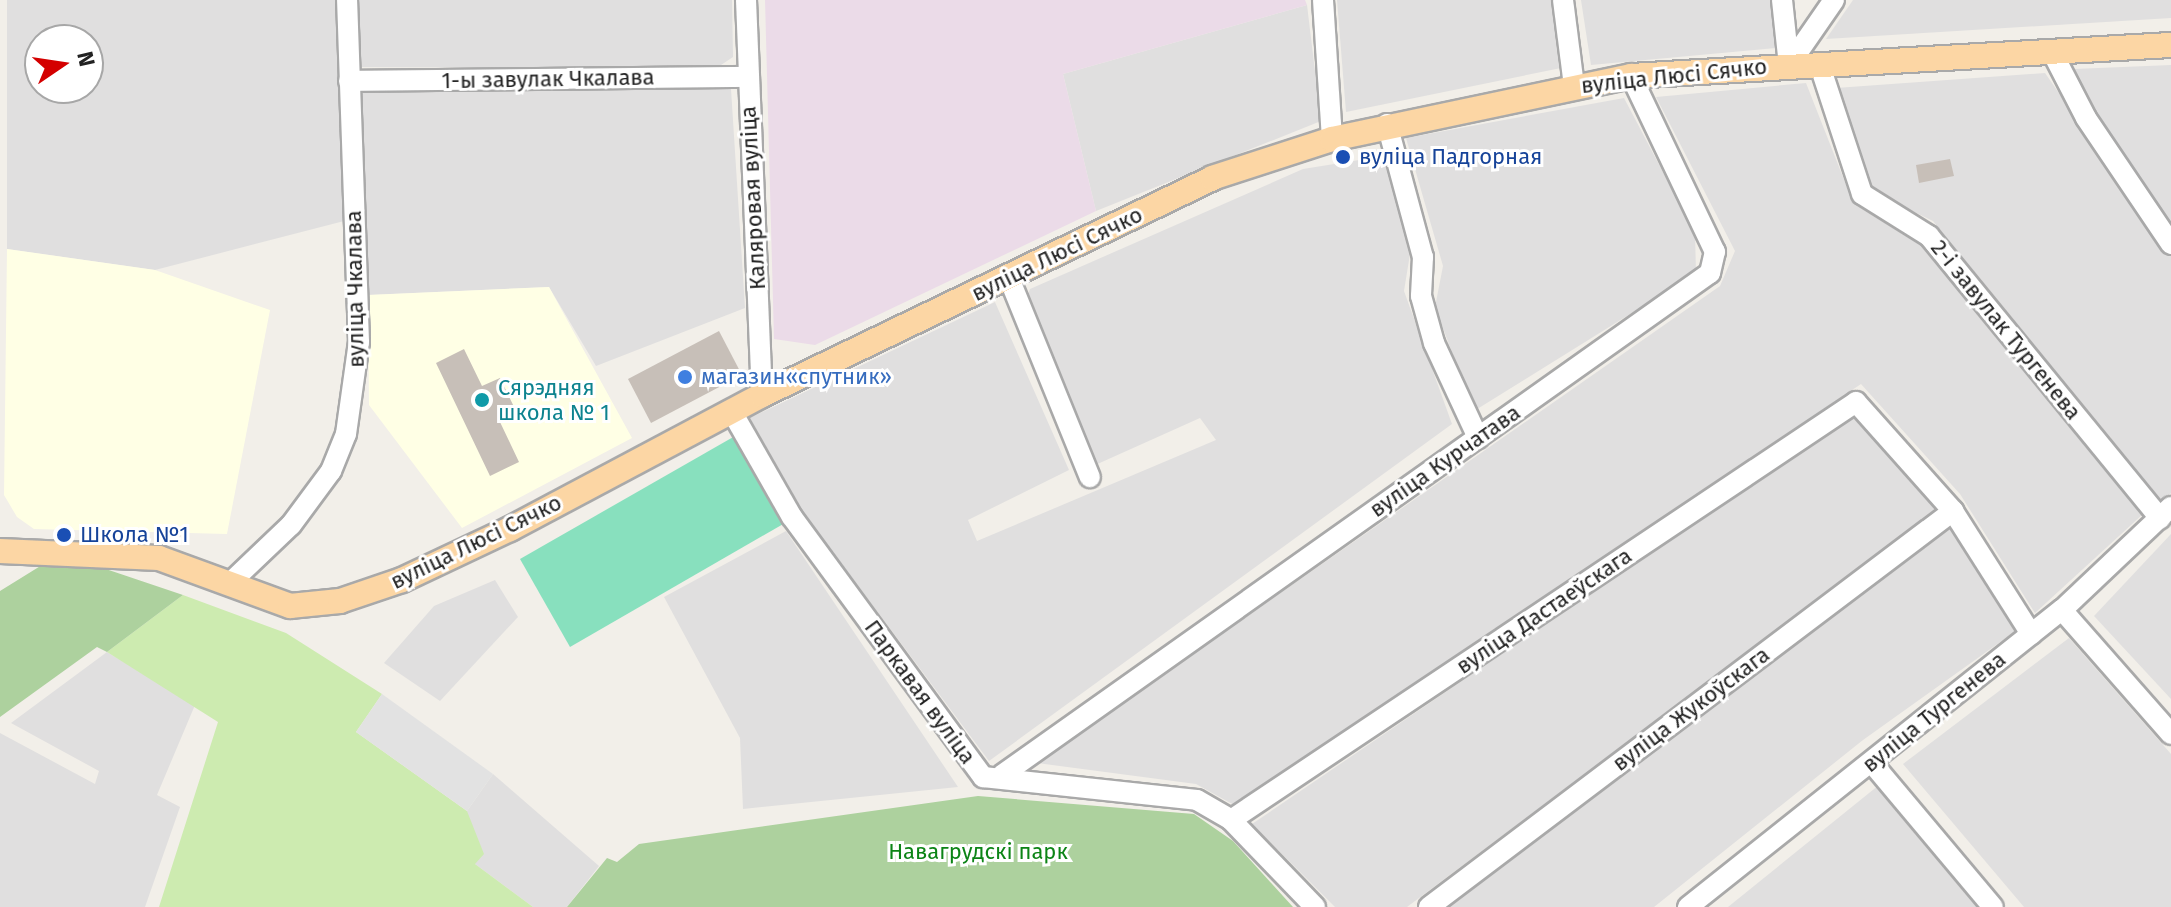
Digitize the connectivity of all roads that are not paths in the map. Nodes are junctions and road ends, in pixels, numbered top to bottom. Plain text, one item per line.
1 (347, 0) edge
2 (746, 0) edge
3 (1323, 0) edge
4 (1563, 0) edge
5 (1782, 0) edge
6 (1834, 0) edge
7 (2171, 45) edge
8 (2052, 52) junction
9 (1819, 63) junction
10 (1789, 65) junction
11 (1631, 76) junction
12 (747, 77) junction
13 (349, 81) junction
14 (1574, 86) junction
15 (1387, 124) junction
16 (1332, 139) junction
17 (2171, 244) edge
18 (1009, 278) junction
19 (762, 395) junction
20 (732, 412) junction
21 (1478, 438) junction
22 (1090, 477) dead end
23 (1953, 511) junction
24 (2166, 512) edge
25 (0, 551) edge
26 (230, 583) junction
27 (2062, 610) junction
28 (2031, 634) junction
29 (2171, 734) edge
30 (1872, 763) junction
31 (1002, 775) junction
32 (1231, 820) junction
33 (1315, 907) edge
34 (1429, 907) edge
35 (1688, 907) edge
36 (1993, 907) edge

1 - 13 street, вуліца Чкалава
2 - 12 street, Каляровая вуліца
3 - 16 street
4 - 14 street
5 - 10 street
6 - 10 street
7 - 8 main road, вуліца Люсі Сячко
8 - 9 main road, вуліца Люсі Сячко
8 - 17 street
9 - 10 main road, вуліца Люсі Сячко
9 - 24 street, 2-і завулак Тургенева
10 - 11 main road, вуліца Люсі Сячко
11 - 14 main road, вуліца Люсі Сячко
11 - 21 street, вуліца Курчатава
12 - 13 street, 1-ы завулак Чкалава
12 - 19 street, Каляровая вуліца
13 - 26 street, вуліца Чкалава
14 - 15 main road, вуліца Люсі Сячко
15 - 16 main road, вуліца Люсі Сячко
15 - 21 street
16 - 18 main road, вуліца Люсі Сячко
18 - 19 main road, вуліца Люсі Сячко
18 - 22 street
19 - 20 main road, вуліца Люсі Сячко
20 - 26 main road, вуліца Люсі Сячко
20 - 31 street, Паркавая вуліца
21 - 31 street, вуліца Курчатава
23 - 28 street
23 - 32 street, вуліца Дастаеўскага
23 - 34 street, вуліца Жукоўскага
24 - 27 street, вуліца Тургенева
25 - 26 main road, вуліца Люсі Сячко
27 - 28 street, вуліца Тургенева
27 - 29 street
28 - 30 street, вуліца Тургенева
30 - 35 street, вуліца Тургенева
30 - 36 street
31 - 32 street, Паркавая вуліца
32 - 33 street, Паркавая вуліца

